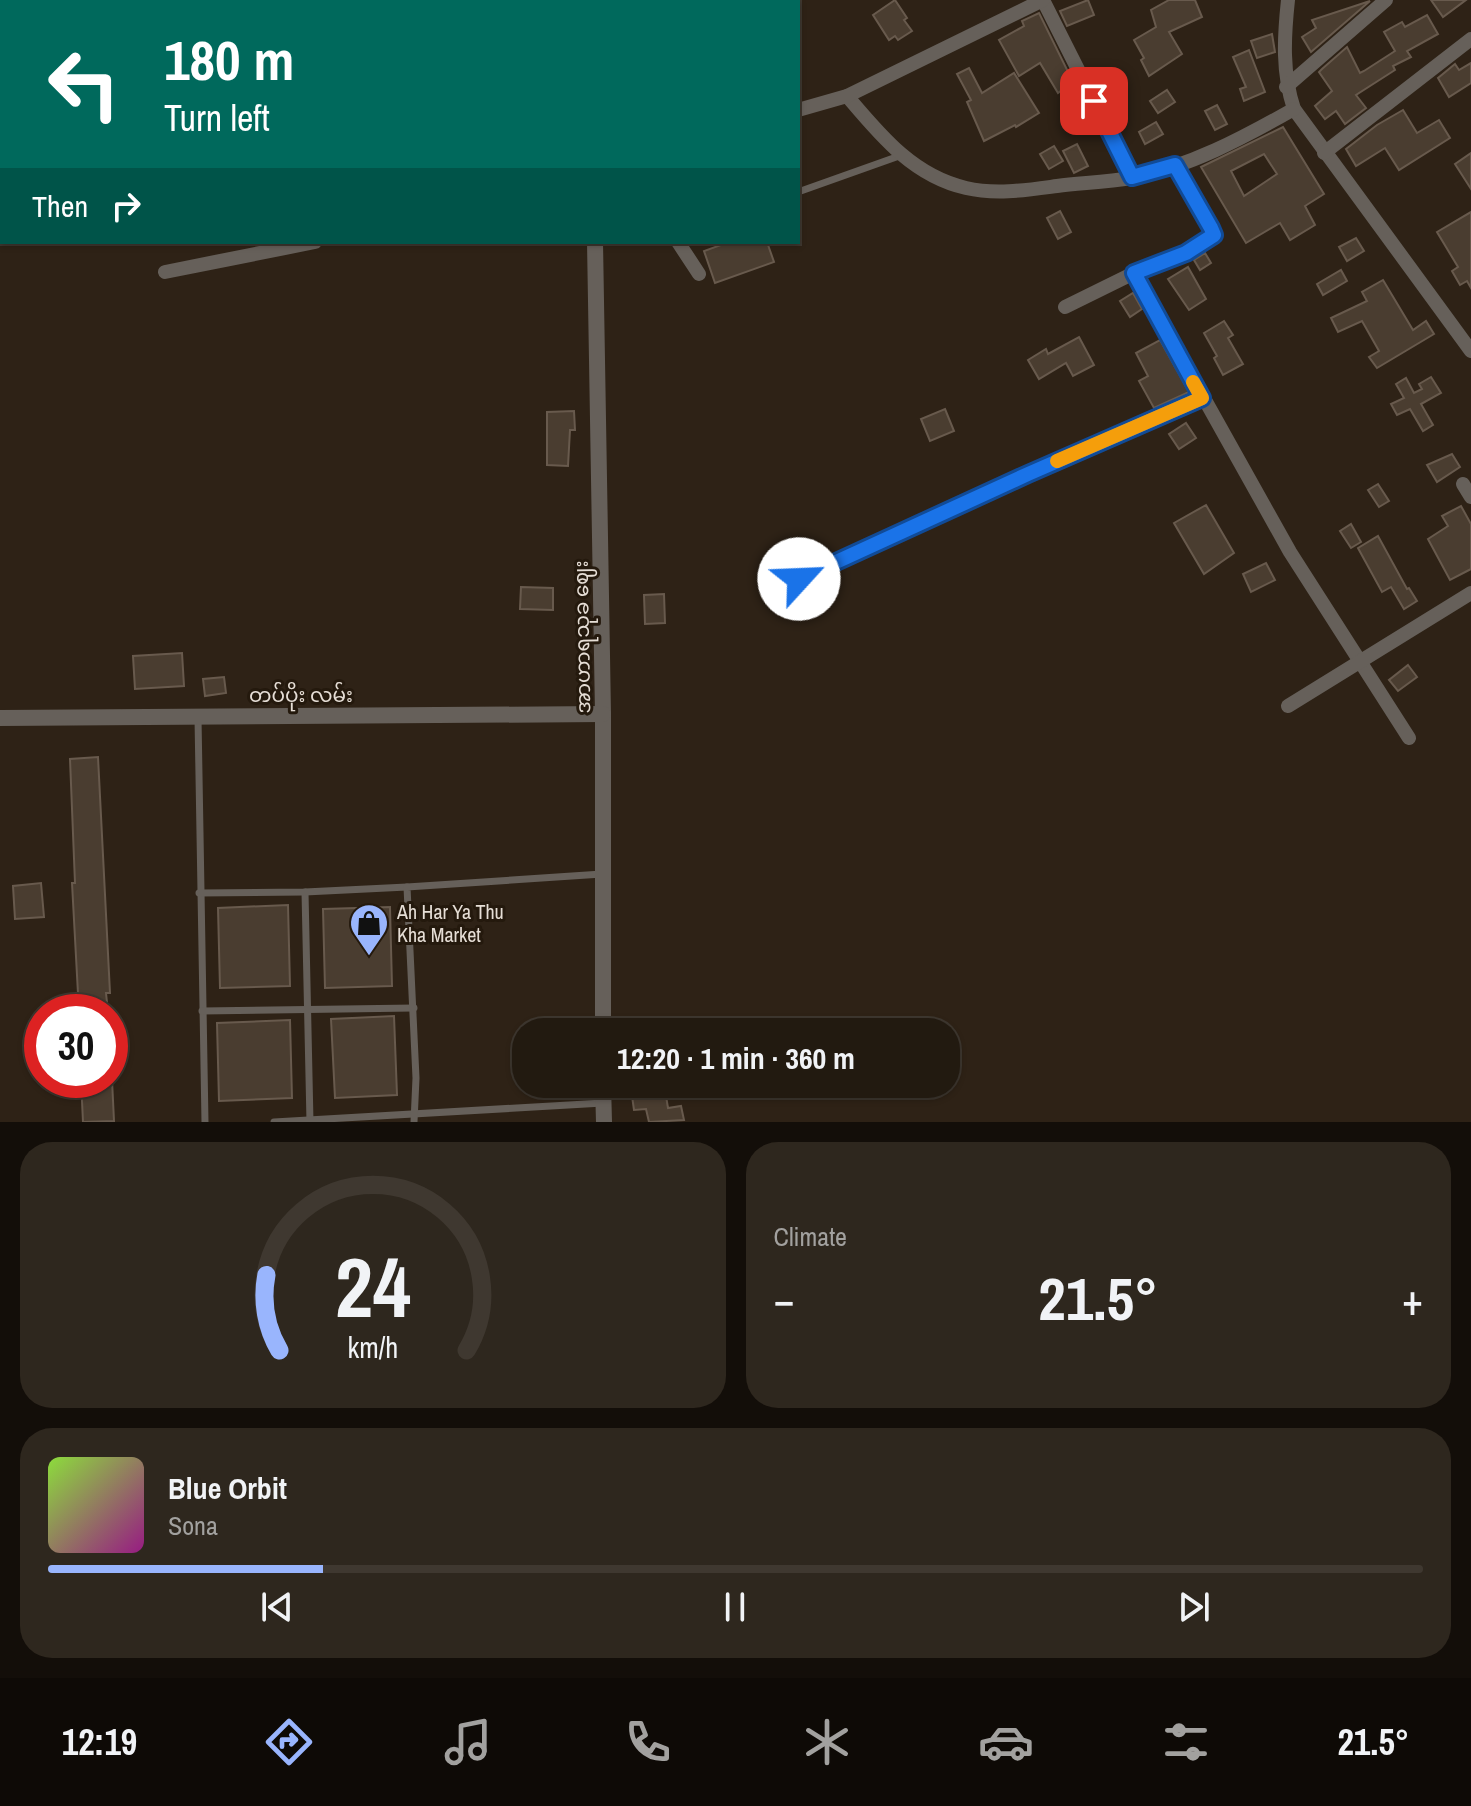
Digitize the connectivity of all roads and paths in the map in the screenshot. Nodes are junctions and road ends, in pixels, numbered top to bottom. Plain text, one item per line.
1 (1043, 0) edge
2 (1288, 0) edge
3 (1386, 0) edge
4 (1471, 39) edge
5 (1286, 87) junction
6 (847, 96) junction
7 (800, 109) edge
8 (1294, 109) junction
9 (1324, 153) junction
10 (902, 155) junction
11 (1175, 165) junction
12 (1132, 177) junction
13 (800, 191) edge
14 (305, 244) edge
15 (595, 244) edge
16 (679, 244) edge
17 (165, 272) dead end
18 (1134, 273) junction
19 (699, 274) dead end
20 (1065, 307) dead end
21 (1471, 351) edge
22 (1202, 398) junction
23 (799, 579) dead end
24 (1471, 593) edge
25 (1359, 661) junction
26 (1288, 706) dead end
27 (603, 714) junction
28 (198, 716) junction
29 (0, 718) edge
30 (1409, 738) dead end
31 (602, 874) junction
32 (407, 887) junction
33 (305, 892) junction
34 (199, 893) junction
35 (414, 1008) junction
36 (307, 1010) junction
37 (202, 1011) junction
38 (603, 1018) edge
39 (603, 1098) edge
40 (603, 1103) junction
41 (414, 1118) edge
42 (310, 1121) edge
43 (205, 1122) edge
44 (274, 1122) edge
45 (604, 1122) edge

1 - 6 street
1 - 12 street
2 - 5 street
3 - 5 street
4 - 9 street
5 - 8 street
6 - 7 street
6 - 10 street
8 - 9 street
8 - 11 street
9 - 21 street
10 - 12 street
10 - 13 lane
11 - 12 street
11 - 18 street
14 - 17 street
15 - 27 street, အာဟာရသုခ ဈေး
16 - 19 street
18 - 20 street
18 - 22 street
22 - 23 street
22 - 25 street
24 - 25 street
25 - 26 street
25 - 30 street
27 - 28 street, တပ်ပိုး လမ်း
27 - 31 street, အာဟာရသုခ ဈေး
28 - 29 street, တပ်ပိုး လမ်း
28 - 34 lane
31 - 32 lane
31 - 38 street, အာဟာရသုခ ဈေး
32 - 33 lane
32 - 35 lane
33 - 34 lane
33 - 36 lane
34 - 37 lane
35 - 36 lane
35 - 41 lane
36 - 37 lane
36 - 42 lane
37 - 43 lane
39 - 40 street
40 - 41 lane
40 - 45 street
41 - 42 lane
42 - 44 lane

